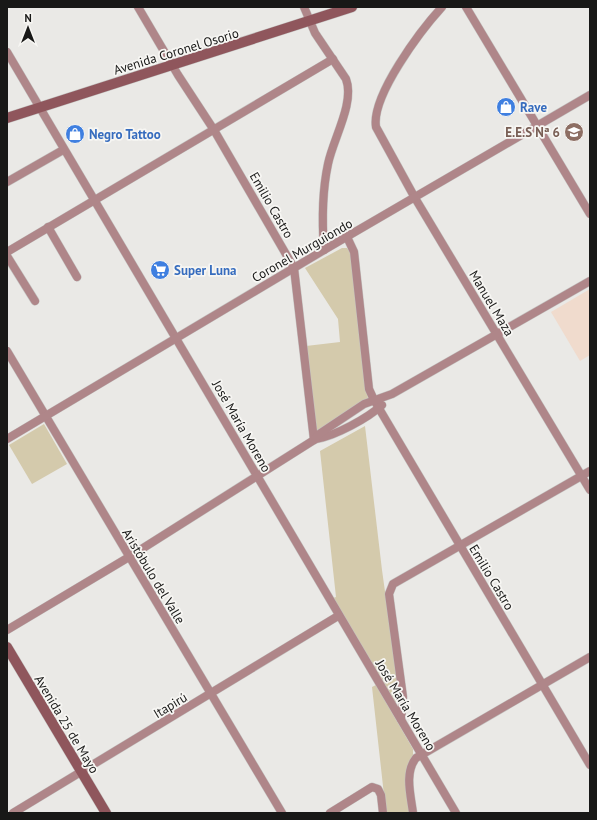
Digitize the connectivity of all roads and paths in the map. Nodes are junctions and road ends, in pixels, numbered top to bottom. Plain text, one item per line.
1 (138, 7) edge
2 (304, 7) edge
3 (352, 7) edge
4 (442, 7) edge
5 (466, 7) edge
6 (310, 22) junction
7 (7, 52) edge
8 (333, 59) junction
9 (172, 66) junction
10 (590, 95) edge
11 (40, 106) junction
12 (7, 118) edge
13 (537, 126) junction
14 (214, 130) junction
15 (63, 150) junction
16 (7, 182) edge
17 (415, 198) junction
18 (94, 200) junction
19 (590, 214) edge
20 (48, 228) junction
21 (347, 237) junction
22 (324, 250) junction
23 (7, 252) edge
24 (7, 256) edge
25 (294, 268) junction
26 (77, 277) dead end
27 (590, 281) edge
28 (35, 301) dead end
29 (497, 335) junction
30 (176, 338) junction
31 (7, 351) edge
32 (376, 404) junction
33 (46, 416) junction
34 (7, 439) edge
35 (314, 440) junction
36 (590, 471) edge
37 (257, 475) junction
38 (582, 476) junction
39 (590, 490) edge
40 (460, 547) junction
41 (129, 557) junction
42 (338, 616) junction
43 (7, 630) edge
44 (7, 647) edge
45 (590, 657) edge
46 (543, 686) junction
47 (211, 695) junction
48 (401, 719) junction
49 (422, 754) junction
50 (590, 766) edge
51 (81, 772) junction
52 (13, 813) edge
53 (106, 813) edge
54 (282, 813) edge
55 (330, 813) edge
56 (383, 813) edge
57 (413, 813) edge
58 (456, 813) edge

1 - 9 street, Emilio Castro
2 - 6 street
3 - 6 street, Avenida Coronel Osorio
4 - 17 street, Manuel Maza
5 - 13 street
6 - 8 street
6 - 9 street, Avenida Coronel Osorio
7 - 11 street, José María Moreno
8 - 14 street
8 - 22 street
9 - 11 street, Avenida Coronel Osorio
9 - 14 street, Emilio Castro
10 - 13 street, Coronel Murguiondo
11 - 12 street, Avenida Coronel Osorio
11 - 15 street, José María Moreno
13 - 17 street, Coronel Murguiondo
13 - 19 street
14 - 18 street
14 - 25 street, Emilio Castro
15 - 16 street
15 - 18 street, José María Moreno
17 - 21 street, Coronel Murguiondo
17 - 29 street, Manuel Maza
18 - 20 street
18 - 30 street, José María Moreno
20 - 23 street
20 - 26 street
21 - 22 street, Coronel Murguiondo
21 - 32 street, Emilio Castro
22 - 25 street, Coronel Murguiondo
24 - 28 street
25 - 30 street, Coronel Murguiondo
25 - 35 street, Emilio Castro
27 - 29 street
29 - 32 street
29 - 38 street, Manuel Maza
30 - 33 street, Coronel Murguiondo
30 - 37 street, José María Moreno
31 - 33 street, Aristóbulo del Valle
32 - 35 street
32 - 40 street, Emilio Castro
33 - 34 street, Coronel Murguiondo
33 - 41 street, Aristóbulo del Valle
35 - 37 street
36 - 38 street
37 - 41 street
37 - 42 street, José María Moreno
38 - 39 street, Manuel Maza
38 - 40 street
40 - 46 street, Emilio Castro
40 - 48 street
41 - 43 street
41 - 47 street, Aristóbulo del Valle
42 - 47 street, Itapirú
42 - 48 street, José María Moreno
44 - 51 street, Avenida 25 de Mayo
45 - 46 street
46 - 49 street
46 - 50 street, Emilio Castro
47 - 51 street, Itapirú
47 - 54 street, Aristóbulo del Valle
48 - 49 street, José María Moreno
49 - 57 street
49 - 58 street, José María Moreno
51 - 52 street, Itapirú
51 - 53 street, Avenida 25 de Mayo
55 - 56 street

